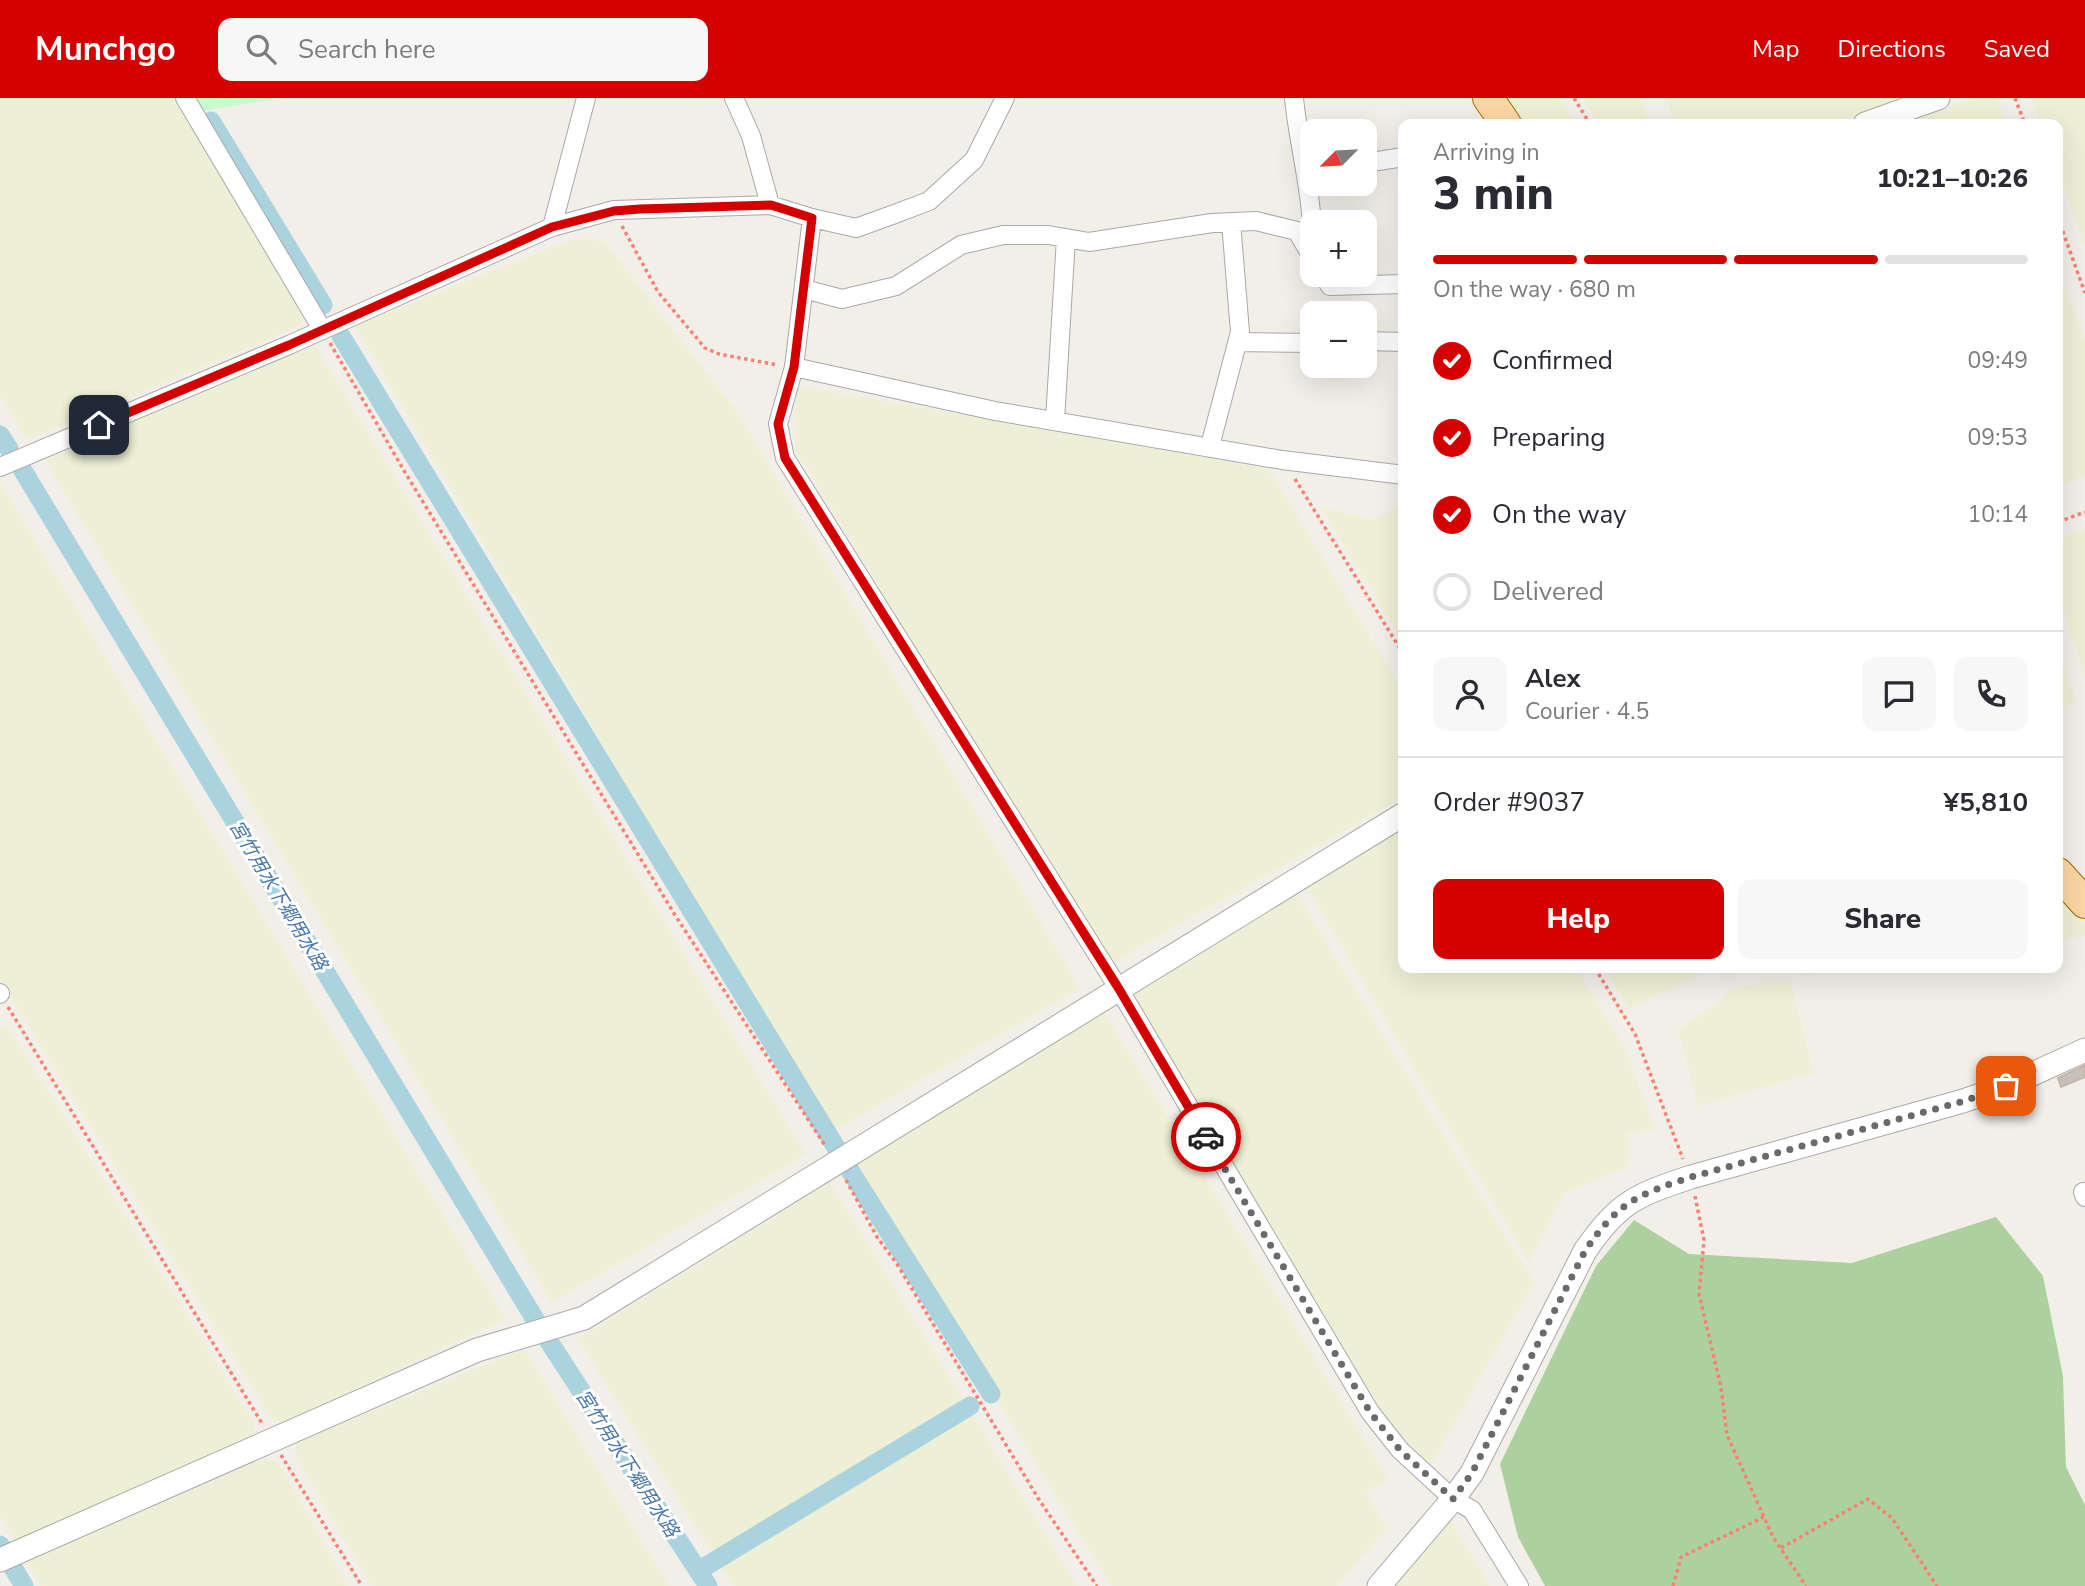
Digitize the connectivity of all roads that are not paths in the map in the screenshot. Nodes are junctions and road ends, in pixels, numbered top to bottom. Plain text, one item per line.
1 (185, 98) edge
2 (586, 98) edge
3 (734, 98) edge
4 (1005, 98) edge
5 (1294, 98) edge
6 (1938, 98) edge
7 (1879, 119) edge
8 (1300, 127) edge
9 (1398, 158) edge
10 (1377, 161) edge
11 (771, 205) junction
12 (812, 218) junction
13 (1231, 222) junction
14 (552, 227) junction
15 (1300, 236) edge
16 (1066, 238) junction
17 (1398, 284) edge
18 (1377, 285) edge
19 (804, 289) junction
20 (321, 329) junction
21 (1377, 341) edge
22 (1237, 342) junction
23 (1398, 342) edge
24 (1300, 343) edge
25 (794, 367) junction
26 (1055, 420) junction
27 (1210, 446) junction
28 (4, 465) edge
29 (1398, 474) edge
30 (1398, 818) edge
31 (2063, 879) edge
32 (2085, 903) edge
33 (1119, 989) junction
34 (2085, 1050) edge
35 (1453, 1499) junction
36 (0, 1560) edge
37 (1379, 1586) edge
38 (1519, 1586) edge

1 - 20 street
2 - 14 street
3 - 11 street
4 - 12 street
5 - 8 street
6 - 7 street
9 - 10 street
11 - 12 street
11 - 14 street
12 - 19 street
13 - 15 street
13 - 16 street
13 - 22 street
14 - 20 street
16 - 19 street
16 - 26 street
17 - 18 street
19 - 25 street
20 - 28 street
21 - 23 street
22 - 24 street
22 - 27 street
25 - 26 street
25 - 33 street
26 - 27 street
27 - 29 street
30 - 33 street
31 - 32 main road
33 - 35 street
33 - 36 street
34 - 35 street
35 - 37 street
35 - 38 street

